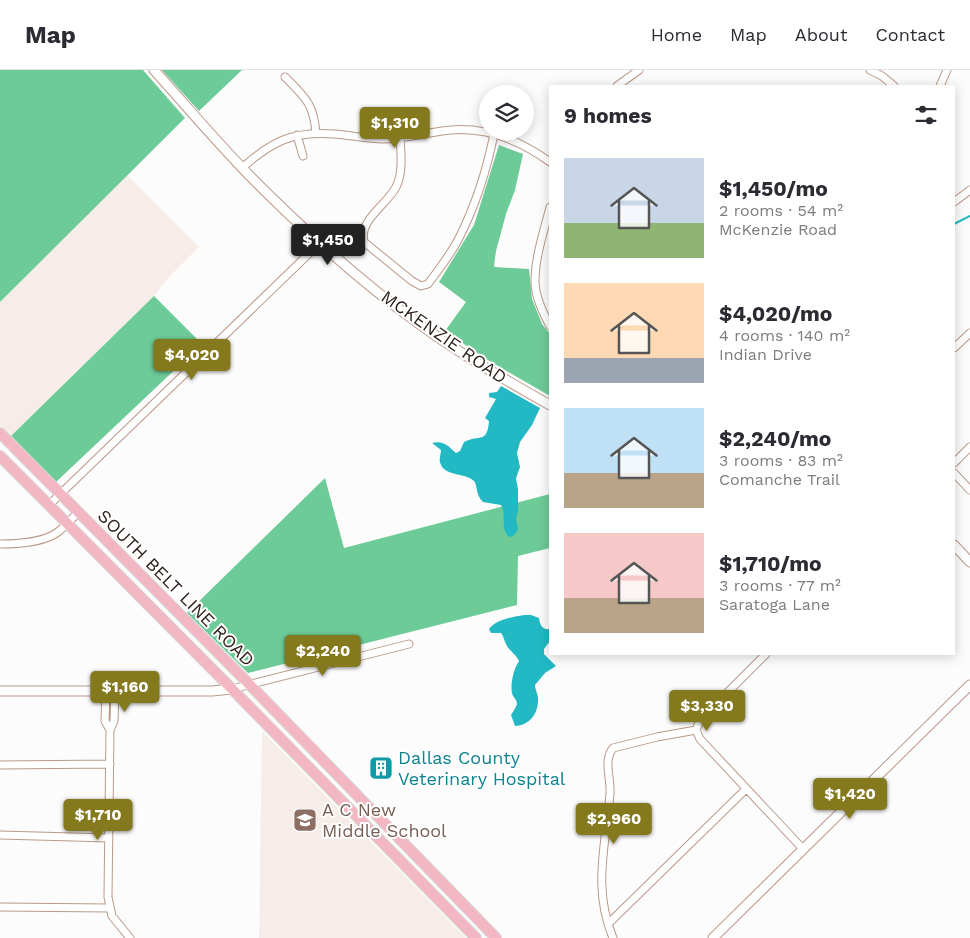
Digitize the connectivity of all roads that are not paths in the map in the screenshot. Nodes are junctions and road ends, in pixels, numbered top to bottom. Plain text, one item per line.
1 (154, 70) edge
2 (639, 70) edge
3 (870, 70) edge
4 (947, 70) edge
5 (285, 77) dead end
6 (619, 85) edge
7 (893, 85) edge
8 (940, 85) edge
9 (479, 131) edge
10 (316, 134) junction
11 (297, 136) junction
12 (400, 138) junction
13 (493, 140) edge
14 (510, 140) edge
15 (303, 156) dead end
16 (549, 161) edge
17 (242, 168) junction
18 (969, 191) edge
19 (955, 201) edge
20 (549, 211) edge
21 (320, 243) junction
22 (549, 324) edge
23 (970, 333) edge
24 (955, 347) edge
25 (549, 404) edge
26 (0, 434) edge
27 (970, 447) edge
28 (0, 456) edge
29 (955, 462) edge
30 (955, 474) edge
31 (970, 490) edge
32 (60, 494) junction
33 (50, 504) junction
34 (78, 513) junction
35 (67, 522) junction
36 (0, 544) edge
37 (955, 546) edge
38 (970, 562) edge
39 (409, 644) dead end
40 (765, 655) edge
41 (249, 684) junction
42 (970, 685) edge
43 (232, 689) junction
44 (0, 691) edge
45 (110, 691) junction
46 (696, 730) junction
47 (0, 764) edge
48 (110, 764) junction
49 (746, 789) junction
50 (0, 836) edge
51 (108, 838) junction
52 (803, 849) junction
53 (456, 897) junction
54 (0, 908) edge
55 (109, 908) junction
56 (450, 911) junction
57 (608, 924) junction
58 (467, 928) junction
59 (494, 936) edge
60 (130, 938) edge
61 (476, 938) edge
62 (614, 938) edge
63 (713, 938) edge

1 - 17 street, MCKENZIE ROAD
2 - 6 street
3 - 7 street
4 - 8 street
5 - 10 street
9 - 12 street
10 - 11 street
10 - 12 street
11 - 15 street
11 - 17 street
12 - 13 street
14 - 16 street
17 - 21 street, MCKENZIE ROAD
18 - 19 street
20 - 22 street
21 - 25 street, MCKENZIE ROAD
21 - 32 street
23 - 24 street
26 - 32 main road, SOUTH BELT LINE ROAD
27 - 29 street
28 - 33 main road, SOUTH BELT LINE ROAD
30 - 31 street
32 - 33 street
32 - 34 main road, SOUTH BELT LINE ROAD
33 - 35 main road, SOUTH BELT LINE ROAD
34 - 35 street
34 - 41 main road, SOUTH BELT LINE ROAD
35 - 36 street
35 - 43 main road, SOUTH BELT LINE ROAD
37 - 38 street
39 - 41 street
40 - 46 street
41 - 43 street
41 - 53 main road, SOUTH BELT LINE ROAD
42 - 52 street
43 - 45 street
43 - 56 main road, SOUTH BELT LINE ROAD
44 - 45 street
45 - 48 street
46 - 49 street
46 - 57 street
47 - 48 street
48 - 51 street
49 - 52 street
49 - 57 street
50 - 51 street
51 - 55 street
52 - 63 street
53 - 56 main road
53 - 59 main road, SOUTH BELT LINE ROAD
54 - 55 street
55 - 60 street
56 - 58 main road, SOUTH BELT LINE ROAD
57 - 62 street
58 - 59 main road
58 - 61 main road, SOUTH BELT LINE ROAD

